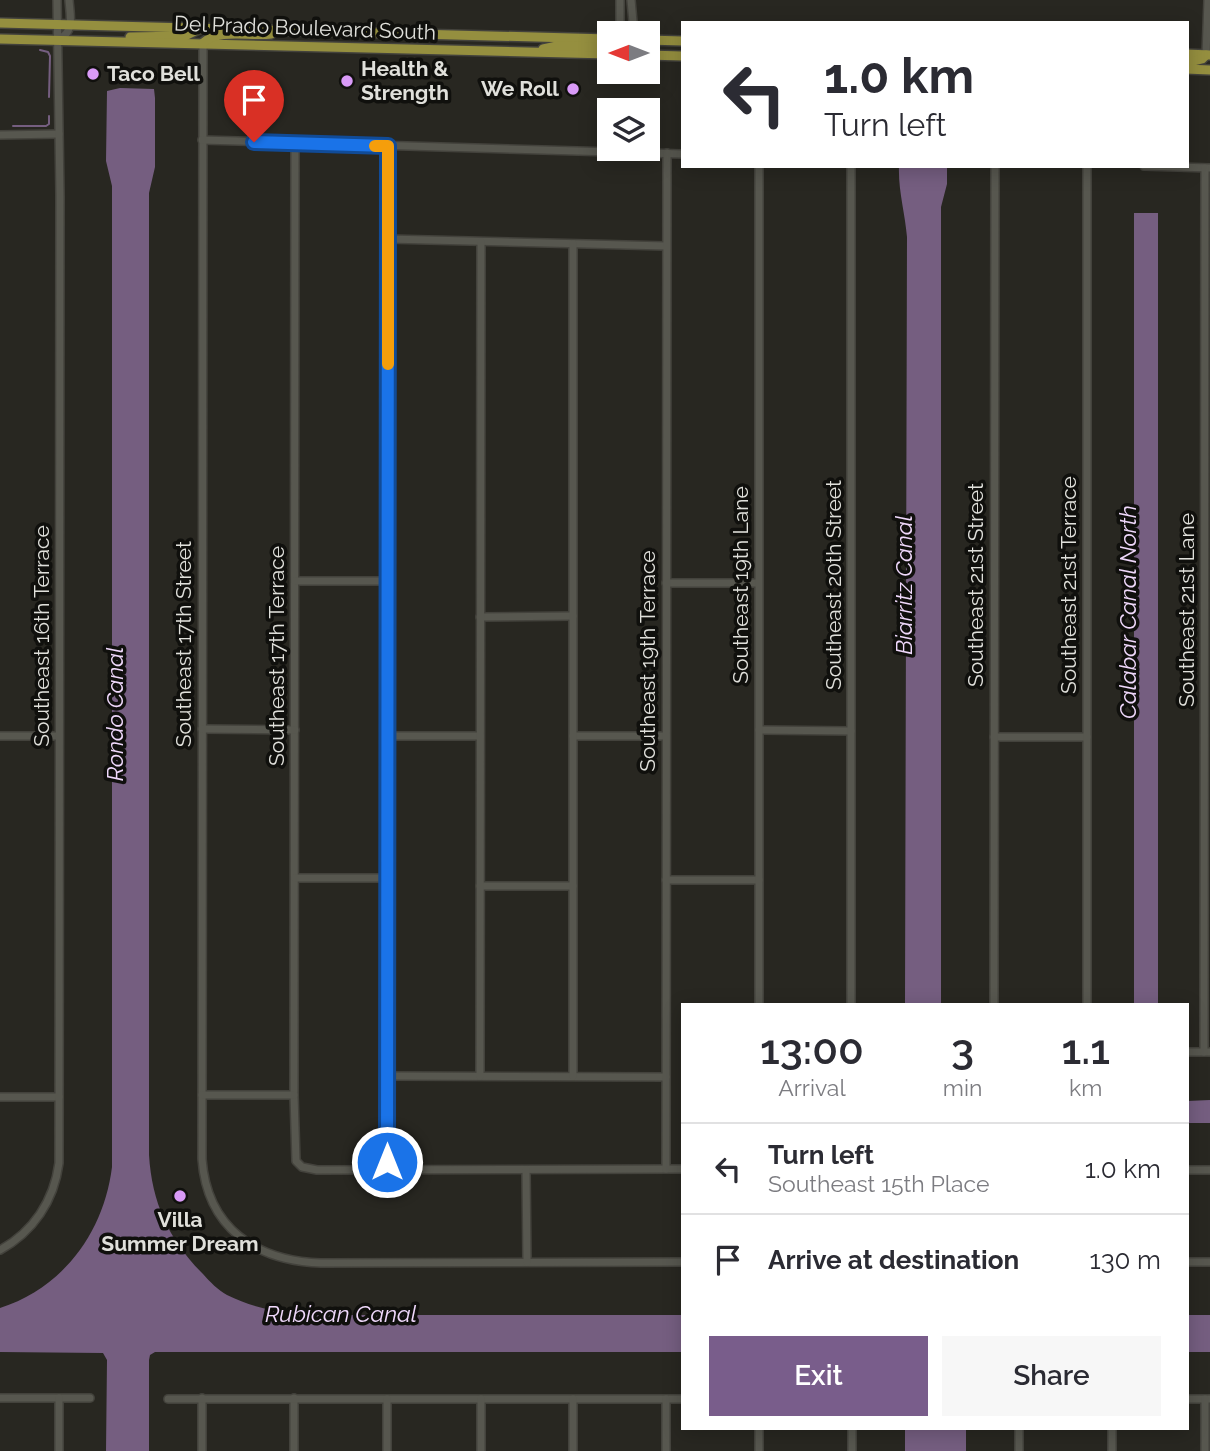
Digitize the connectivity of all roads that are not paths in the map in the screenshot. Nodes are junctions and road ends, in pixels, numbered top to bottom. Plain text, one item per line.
1 (57, 0) edge
2 (69, 0) edge
3 (620, 0) edge
4 (631, 0) edge
5 (1208, 0) edge
6 (620, 21) edge
7 (633, 21) edge
8 (0, 23) edge
9 (58, 24) junction
10 (70, 24) junction
11 (202, 28) junction
12 (290, 30) junction
13 (0, 39) edge
14 (597, 39) edge
15 (58, 40) junction
16 (660, 40) edge
17 (104, 41) junction
18 (597, 41) edge
19 (681, 41) edge
20 (203, 43) junction
21 (531, 52) junction
22 (597, 54) edge
23 (1189, 54) edge
24 (660, 55) edge
25 (1208, 55) edge
26 (681, 56) edge
27 (1189, 62) edge
28 (1189, 69) edge
29 (1210, 70) edge
30 (59, 134) junction
31 (0, 135) edge
32 (202, 140) junction
33 (295, 144) junction
34 (388, 146) junction
35 (667, 153) junction
36 (681, 154) edge
37 (1189, 167) edge
38 (759, 168) edge
39 (851, 168) edge
40 (995, 168) edge
41 (1087, 168) edge
42 (1207, 168) edge
43 (388, 239) junction
44 (481, 242) junction
45 (573, 244) junction
46 (666, 246) junction
47 (1207, 260) edge
48 (295, 581) junction
49 (387, 582) junction
50 (666, 583) junction
51 (758, 583) junction
52 (573, 616) junction
53 (480, 617) junction
54 (202, 729) junction
55 (295, 730) junction
56 (759, 730) junction
57 (851, 730) junction
58 (0, 736) edge
59 (59, 736) junction
60 (387, 736) junction
61 (480, 736) junction
62 (573, 736) junction
63 (666, 736) junction
64 (1207, 736) edge
65 (994, 737) junction
66 (1087, 737) junction
67 (295, 878) junction
68 (387, 878) junction
69 (666, 880) junction
70 (759, 880) junction
71 (480, 886) junction
72 (573, 886) junction
73 (759, 1003) edge
74 (851, 1003) edge
75 (994, 1003) edge
76 (1087, 1003) edge
77 (1189, 1052) edge
78 (1207, 1052) edge
79 (388, 1076) junction
80 (480, 1076) junction
81 (573, 1076) junction
82 (666, 1076) junction
83 (202, 1095) junction
84 (294, 1095) junction
85 (0, 1097) edge
86 (59, 1097) junction
87 (387, 1169) junction
88 (666, 1169) junction
89 (681, 1169) edge
90 (526, 1170) junction
91 (1189, 1170) edge
92 (1210, 1170) edge
93 (0, 1251) edge
94 (527, 1262) junction
95 (681, 1262) edge
96 (1189, 1262) edge
97 (1210, 1262) edge
98 (0, 1398) edge
99 (59, 1398) junction
100 (90, 1398) dead end
101 (202, 1398) junction
102 (294, 1398) junction
103 (168, 1399) dead end
104 (387, 1399) junction
105 (481, 1399) junction
106 (573, 1399) junction
107 (666, 1399) junction
108 (681, 1399) edge
109 (1189, 1399) edge
110 (1207, 1399) edge
111 (759, 1430) edge
112 (852, 1430) edge
113 (1019, 1430) edge
114 (1112, 1430) edge
115 (59, 1451) edge
116 (202, 1451) edge
117 (294, 1451) edge
118 (387, 1451) edge
119 (481, 1451) edge
120 (573, 1451) edge
121 (666, 1451) edge
122 (759, 1451) edge
123 (852, 1451) edge
124 (1019, 1451) edge
125 (1112, 1451) edge
126 (1205, 1451) edge

1 - 9 street, Southeast 16th Terrace
2 - 10 street
3 - 6 street
4 - 7 street
5 - 25 street
8 - 9 main road, Del Prado Boulevard South
9 - 10 main road, Del Prado Boulevard South
9 - 15 street, Southeast 16th Terrace
10 - 11 main road, Del Prado Boulevard South
10 - 15 street
11 - 12 main road, Del Prado Boulevard South
11 - 17 main road
12 - 14 main road, Del Prado Boulevard South
12 - 20 main road
13 - 15 main road, Del Prado Boulevard South
15 - 17 main road, Del Prado Boulevard South
15 - 30 street, Southeast 16th Terrace
16 - 19 main road
17 - 20 main road, Del Prado Boulevard South
18 - 21 main road
20 - 21 main road, Del Prado Boulevard South
20 - 32 street, Southeast 17th Street
21 - 22 main road, Del Prado Boulevard South
23 - 25 main road
24 - 26 main road
25 - 27 main road
28 - 29 main road
30 - 31 street
30 - 59 street, Southeast 16th Terrace
32 - 33 street
32 - 54 street, Southeast 17th Street
33 - 34 street
33 - 48 street, Southeast 17th Terrace
34 - 35 street
34 - 43 street
35 - 36 street
35 - 46 street, Southeast 19th Terrace
37 - 42 street
38 - 51 street, Southeast 19th Lane
39 - 57 street, Southeast 20th Street
40 - 65 street, Southeast 21st Street
41 - 66 street, Southeast 21st Terrace
42 - 47 street, Southeast 21st Lane
43 - 44 street
43 - 49 street
44 - 45 street
44 - 53 street
45 - 46 street
45 - 52 street
46 - 50 street, Southeast 19th Terrace
47 - 64 street, Southeast 21st Lane
48 - 49 street
48 - 55 street, Southeast 17th Terrace
49 - 60 street
50 - 51 street
50 - 63 street, Southeast 19th Terrace
51 - 56 street, Southeast 19th Lane
52 - 53 street
52 - 62 street
53 - 61 street
54 - 55 street
54 - 83 street, Southeast 17th Street
55 - 67 street, Southeast 17th Terrace
56 - 57 street
56 - 70 street, Southeast 19th Lane
57 - 74 street, Southeast 20th Street
58 - 59 street
59 - 86 street, Southeast 16th Terrace
60 - 61 street
60 - 68 street
61 - 71 street
62 - 63 street
62 - 72 street
63 - 69 street, Southeast 19th Terrace
64 - 78 street, Southeast 21st Lane
65 - 66 street
65 - 75 street, Southeast 21st Street
66 - 76 street, Southeast 21st Terrace
67 - 68 street
67 - 84 street, Southeast 17th Terrace
68 - 79 street
69 - 70 street
69 - 82 street, Southeast 19th Terrace
70 - 73 street, Southeast 19th Lane
71 - 72 street
71 - 80 street
72 - 81 street
77 - 78 street
79 - 80 street
79 - 87 street
80 - 81 street
81 - 82 street
82 - 88 street, Southeast 19th Terrace
83 - 84 street
83 - 94 street, Southeast 17th Street
84 - 87 street, Southeast 17th Terrace
85 - 86 street
86 - 93 street, Southeast 16th Terrace
87 - 90 street
88 - 89 street
88 - 90 street
90 - 94 street
91 - 92 street
94 - 95 street, Southeast 17th Street
96 - 97 street
98 - 99 street
99 - 100 street
99 - 115 street
101 - 102 street
101 - 103 street
101 - 116 street
102 - 104 street
102 - 117 street
104 - 105 street
104 - 118 street
105 - 106 street
105 - 119 street
106 - 107 street
106 - 120 street
107 - 108 street
107 - 121 street
109 - 110 street
110 - 126 street
111 - 122 street
112 - 123 street
113 - 124 street
114 - 125 street

